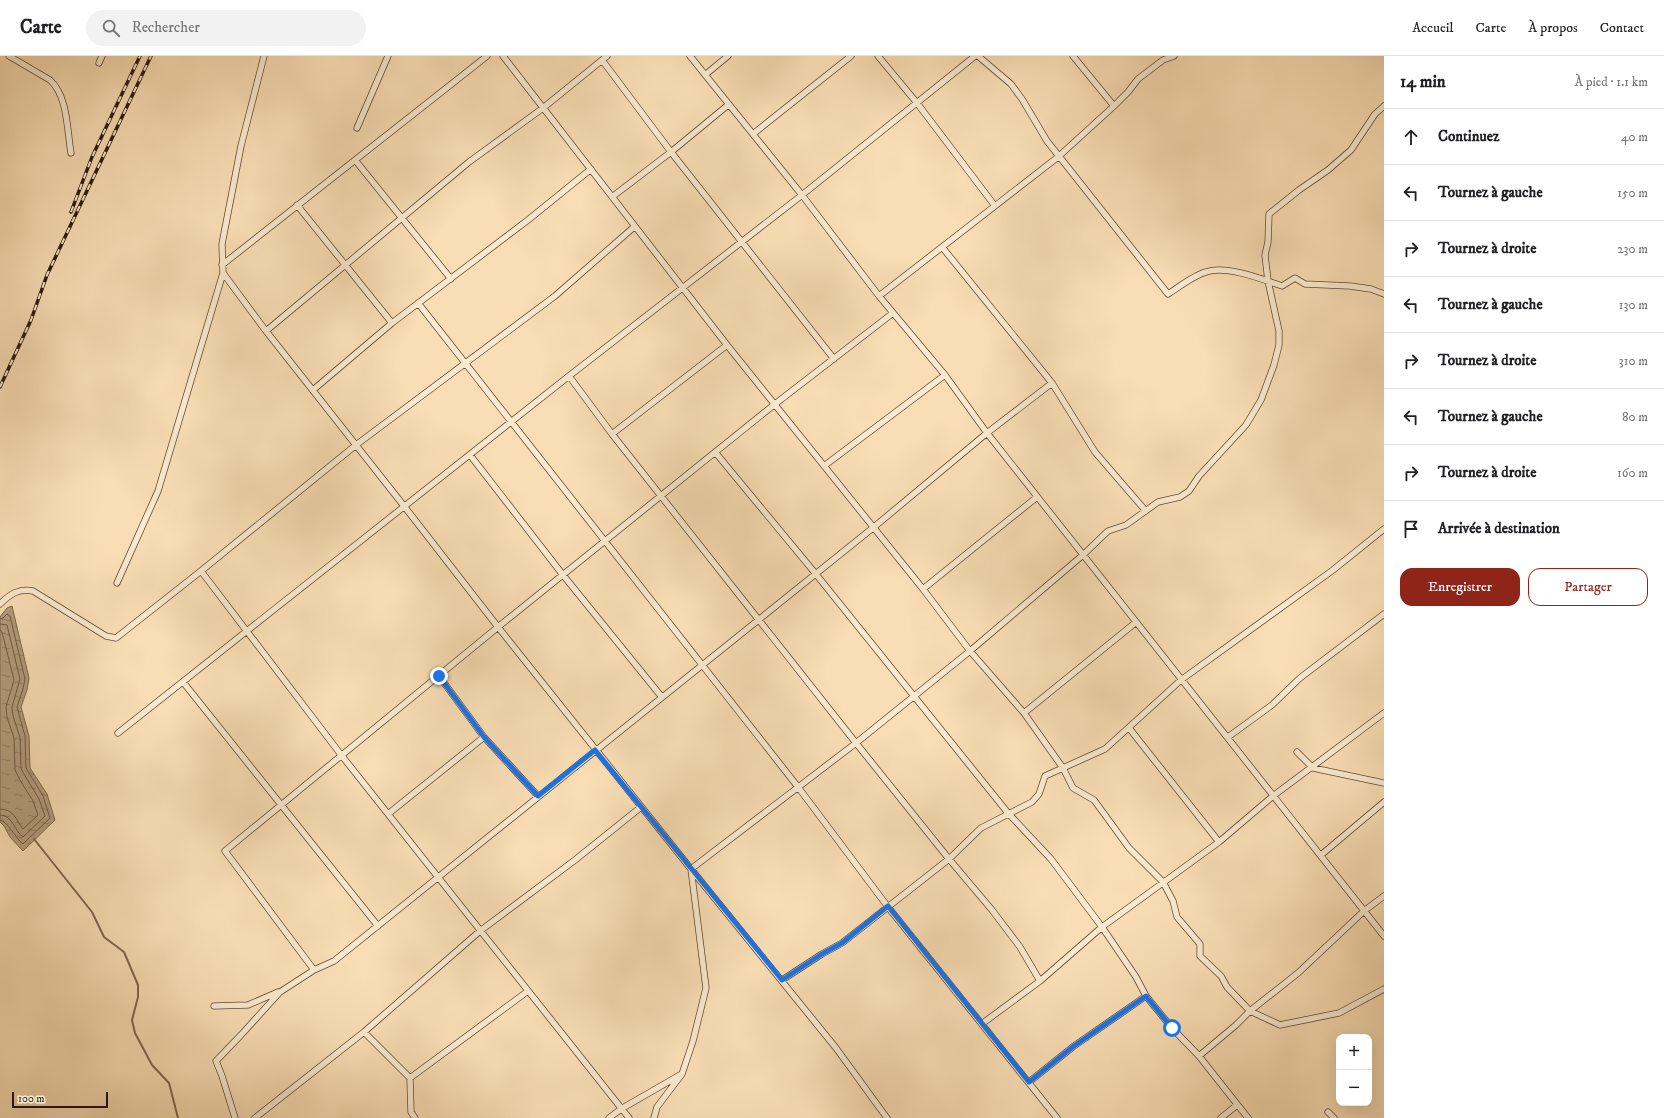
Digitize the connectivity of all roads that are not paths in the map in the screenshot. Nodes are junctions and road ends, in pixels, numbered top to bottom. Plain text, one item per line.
1 (9, 56) edge
2 (102, 56) edge
3 (264, 56) edge
4 (388, 56) edge
5 (487, 56) edge
6 (503, 56) edge
7 (607, 56) edge
8 (690, 56) edge
9 (728, 56) edge
10 (851, 56) edge
11 (878, 56) edge
12 (975, 56) edge
13 (978, 56) edge
14 (1073, 56) edge
15 (1174, 56) edge
16 (602, 60) junction
17 (99, 63) dead end
18 (705, 74) junction
19 (917, 103) junction
20 (728, 105) junction
21 (1114, 106) junction
22 (1384, 106) edge
23 (543, 108) junction
24 (357, 128) dead end
25 (754, 134) junction
26 (671, 152) junction
27 (71, 153) dead end
28 (1058, 157) junction
29 (355, 160) junction
30 (591, 169) junction
31 (802, 195) junction
32 (612, 197) junction
33 (297, 206) junction
34 (995, 206) junction
35 (402, 218) junction
36 (634, 227) junction
37 (742, 241) junction
38 (942, 247) junction
39 (222, 265) junction
40 (346, 265) junction
41 (223, 273) junction
42 (451, 279) junction
43 (1268, 281) junction
44 (683, 287) junction
45 (1384, 294) edge
46 (879, 296) junction
47 (418, 303) junction
48 (893, 313) junction
49 (392, 323) junction
50 (266, 331) junction
51 (727, 345) junction
52 (834, 358) junction
53 (464, 363) junction
54 (945, 375) junction
55 (569, 376) junction
56 (1052, 383) junction
57 (313, 390) junction
58 (775, 404) junction
59 (512, 422) junction
60 (987, 433) junction
61 (612, 434) junction
62 (356, 445) junction
63 (715, 452) junction
64 (470, 455) junction
65 (824, 466) junction
66 (662, 495) junction
67 (1037, 497) junction
68 (404, 506) junction
69 (1145, 510) junction
70 (874, 526) junction
71 (1384, 529) edge
72 (605, 541) junction
73 (1083, 555) junction
74 (201, 571) junction
75 (815, 573) junction
76 (563, 575) junction
77 (117, 583) dead end
78 (923, 589) junction
79 (0, 604) edge
80 (1384, 614) edge
81 (758, 619) junction
82 (1135, 623) junction
83 (498, 627) junction
84 (247, 632) junction
85 (970, 651) junction
86 (701, 664) junction
87 (439, 676) junction
88 (1181, 680) junction
89 (184, 682) junction
90 (661, 696) junction
91 (913, 697) junction
92 (1024, 713) junction
93 (1384, 713) edge
94 (1129, 728) junction
95 (118, 733) dead end
96 (484, 737) junction
97 (1228, 737) junction
98 (856, 743) junction
99 (595, 750) junction
100 (1297, 752) dead end
101 (342, 756) junction
102 (1063, 768) junction
103 (1312, 768) junction
104 (1384, 783) edge
105 (798, 788) junction
106 (538, 796) junction
107 (1273, 796) junction
108 (1384, 802) edge
109 (280, 804) junction
110 (641, 807) junction
111 (1008, 813) junction
112 (388, 814) junction
113 (1219, 842) junction
114 (1321, 855) junction
115 (949, 859) junction
116 (691, 869) junction
117 (438, 877) junction
118 (1163, 882) junction
119 (1384, 896) edge
120 (888, 906) junction
121 (1364, 911) junction
122 (378, 926) junction
123 (1102, 927) junction
124 (480, 931) junction
125 (1384, 936) edge
126 (314, 970) junction
127 (782, 980) junction
128 (1040, 981) junction
129 (1384, 989) edge
130 (528, 991) junction
131 (280, 992) junction
132 (1146, 996) junction
133 (214, 1006) dead end
134 (1250, 1011) junction
135 (983, 1023) junction
136 (364, 1032) junction
137 (1199, 1056) junction
138 (682, 1074) junction
139 (410, 1078) junction
140 (1029, 1082) junction
141 (1237, 1105) junction
142 (621, 1109) junction
143 (1328, 1112) dead end
144 (235, 1118) edge
145 (255, 1118) edge
146 (415, 1118) edge
147 (609, 1118) edge
148 (629, 1118) edge
149 (654, 1118) edge
150 (887, 1118) edge
151 (1057, 1118) edge
152 (1221, 1118) edge
153 (1248, 1118) edge
154 (1334, 1118) edge

1 - 27 street
2 - 17 street
3 - 39 street
4 - 24 street
5 - 29 street
6 - 23 street
7 - 16 street
8 - 18 street
9 - 18 street
10 - 25 street
11 - 19 street
12 - 19 street
13 - 28 street
14 - 21 street
15 - 21 street
16 - 23 street
16 - 26 street
18 - 20 street
19 - 31 street
19 - 34 street
20 - 25 street
20 - 26 street
21 - 28 street
22 - 43 street
23 - 30 street
23 - 35 street
25 - 31 street
26 - 32 street
26 - 37 street
28 - 34 street
28 - 43 street
29 - 33 street
29 - 35 street
30 - 32 street
30 - 42 street
31 - 37 street
31 - 46 street
32 - 36 street
33 - 39 street
33 - 40 street
34 - 38 street
35 - 40 street
35 - 42 street
36 - 44 street
36 - 53 street
37 - 44 street
37 - 52 street
38 - 46 street
38 - 56 street
39 - 41 street
40 - 49 street
40 - 50 street
41 - 50 street
41 - 77 street
42 - 47 street
43 - 45 street
43 - 69 street
44 - 51 street
44 - 55 street
46 - 48 street
47 - 49 street
47 - 53 street
48 - 52 street
48 - 54 street
49 - 57 street
50 - 57 street
51 - 58 street
51 - 61 street
52 - 58 street
53 - 59 street
53 - 62 street
54 - 60 street
54 - 65 street
55 - 59 street
55 - 61 street
56 - 60 street
56 - 69 street
57 - 62 street
58 - 63 street
58 - 65 street
59 - 64 street
59 - 72 street
60 - 67 street
60 - 70 street
61 - 66 street
62 - 68 street
62 - 74 street
63 - 66 street
63 - 75 street
64 - 68 street
64 - 76 street
65 - 70 street
66 - 72 street
66 - 81 street
67 - 73 street
67 - 78 street
68 - 83 street
68 - 84 street
69 - 73 street
70 - 75 street
70 - 78 street
71 - 88 street
72 - 76 street
72 - 86 street
73 - 82 street
73 - 85 street
74 - 79 street
74 - 84 street
75 - 81 street
75 - 91 street
76 - 83 street
76 - 90 street
78 - 85 street
80 - 97 street
81 - 86 street
81 - 98 street
82 - 88 street
82 - 92 street
83 - 87 street
83 - 99 street
84 - 89 street
84 - 101 street
85 - 91 street
85 - 92 street
86 - 90 street
86 - 105 street
87 - 96 street
87 - 101 street
88 - 94 street
88 - 97 street
89 - 95 street
89 - 109 street
90 - 99 street
91 - 98 street
91 - 111 street
92 - 102 street
93 - 103 street
94 - 102 street
94 - 113 street
96 - 106 street
96 - 112 street
97 - 107 street
98 - 105 street
98 - 115 street
99 - 106 street
99 - 110 street
100 - 103 street
101 - 109 street
101 - 112 street
102 - 111 street
102 - 118 street
103 - 104 street
103 - 107 street
105 - 116 street
105 - 120 street
106 - 117 street
107 - 113 street
107 - 114 street
108 - 114 street
109 - 122 street
109 - 126 street
110 - 116 street
110 - 124 street
111 - 115 street
111 - 123 street
112 - 117 street
113 - 118 street
114 - 121 street
115 - 120 street
115 - 128 street
116 - 127 street
116 - 138 street
117 - 122 street
117 - 124 street
118 - 123 street
118 - 134 street
119 - 121 street
120 - 127 street
120 - 135 street
121 - 125 street
121 - 134 street
122 - 126 street
123 - 128 street
123 - 132 street
124 - 130 street
124 - 136 street
126 - 131 street
127 - 150 street
128 - 135 street
129 - 134 street
130 - 139 street
130 - 142 street
131 - 133 street
131 - 144 street
132 - 137 street
132 - 140 street
134 - 137 street
135 - 140 street
136 - 139 street
136 - 145 street
137 - 141 street
138 - 142 street
138 - 149 street
139 - 146 street
140 - 151 street
141 - 152 street
141 - 153 street
142 - 147 street
142 - 148 street
143 - 154 street

